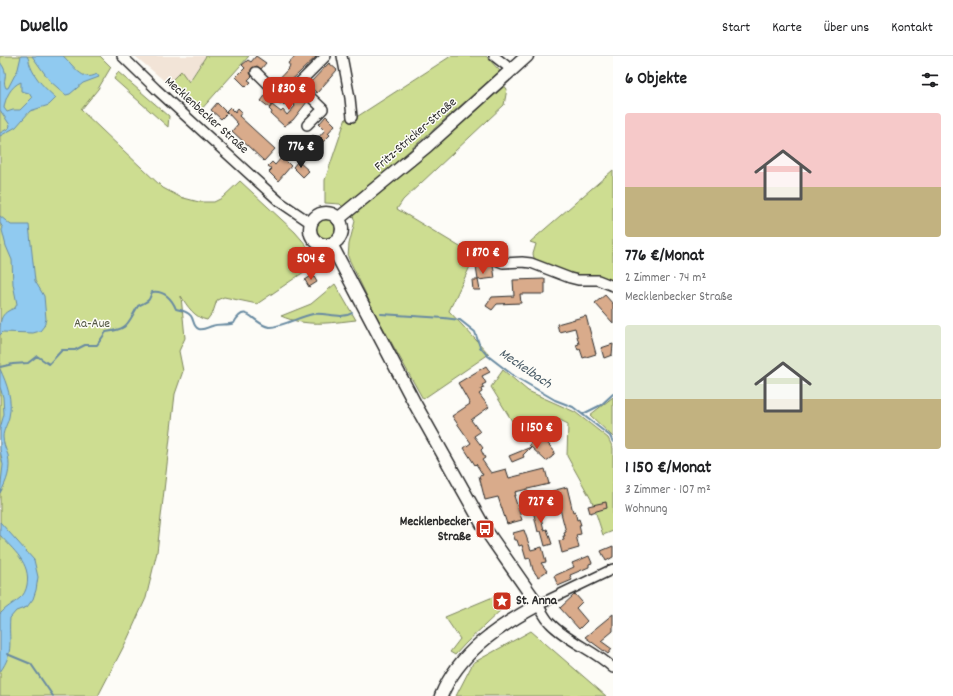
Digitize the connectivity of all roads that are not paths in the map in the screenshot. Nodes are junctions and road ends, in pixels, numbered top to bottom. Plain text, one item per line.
1 (122, 56) edge
2 (326, 56) edge
3 (342, 56) edge
4 (494, 56) edge
5 (527, 56) edge
6 (512, 70) junction
7 (256, 72) dead end
8 (297, 84) junction
9 (352, 117) dead end
10 (307, 125) dead end
11 (338, 219) junction
12 (311, 223) junction
13 (331, 244) junction
14 (477, 252) dead end
15 (613, 286) edge
16 (613, 569) edge
17 (538, 605) junction
18 (613, 668) edge
19 (441, 696) edge

1 - 12 street, Mecklenbecker Straße
2 - 8 street
3 - 9 street
4 - 6 street
5 - 6 main road, Fritz-Stricker-Straße
6 - 11 main road, Fritz-Stricker-Straße
7 - 8 street
8 - 10 street
11 - 12 main road
11 - 13 main road
12 - 13 main road
13 - 17 main road
14 - 15 street
16 - 17 street
17 - 18 street
17 - 19 main road

